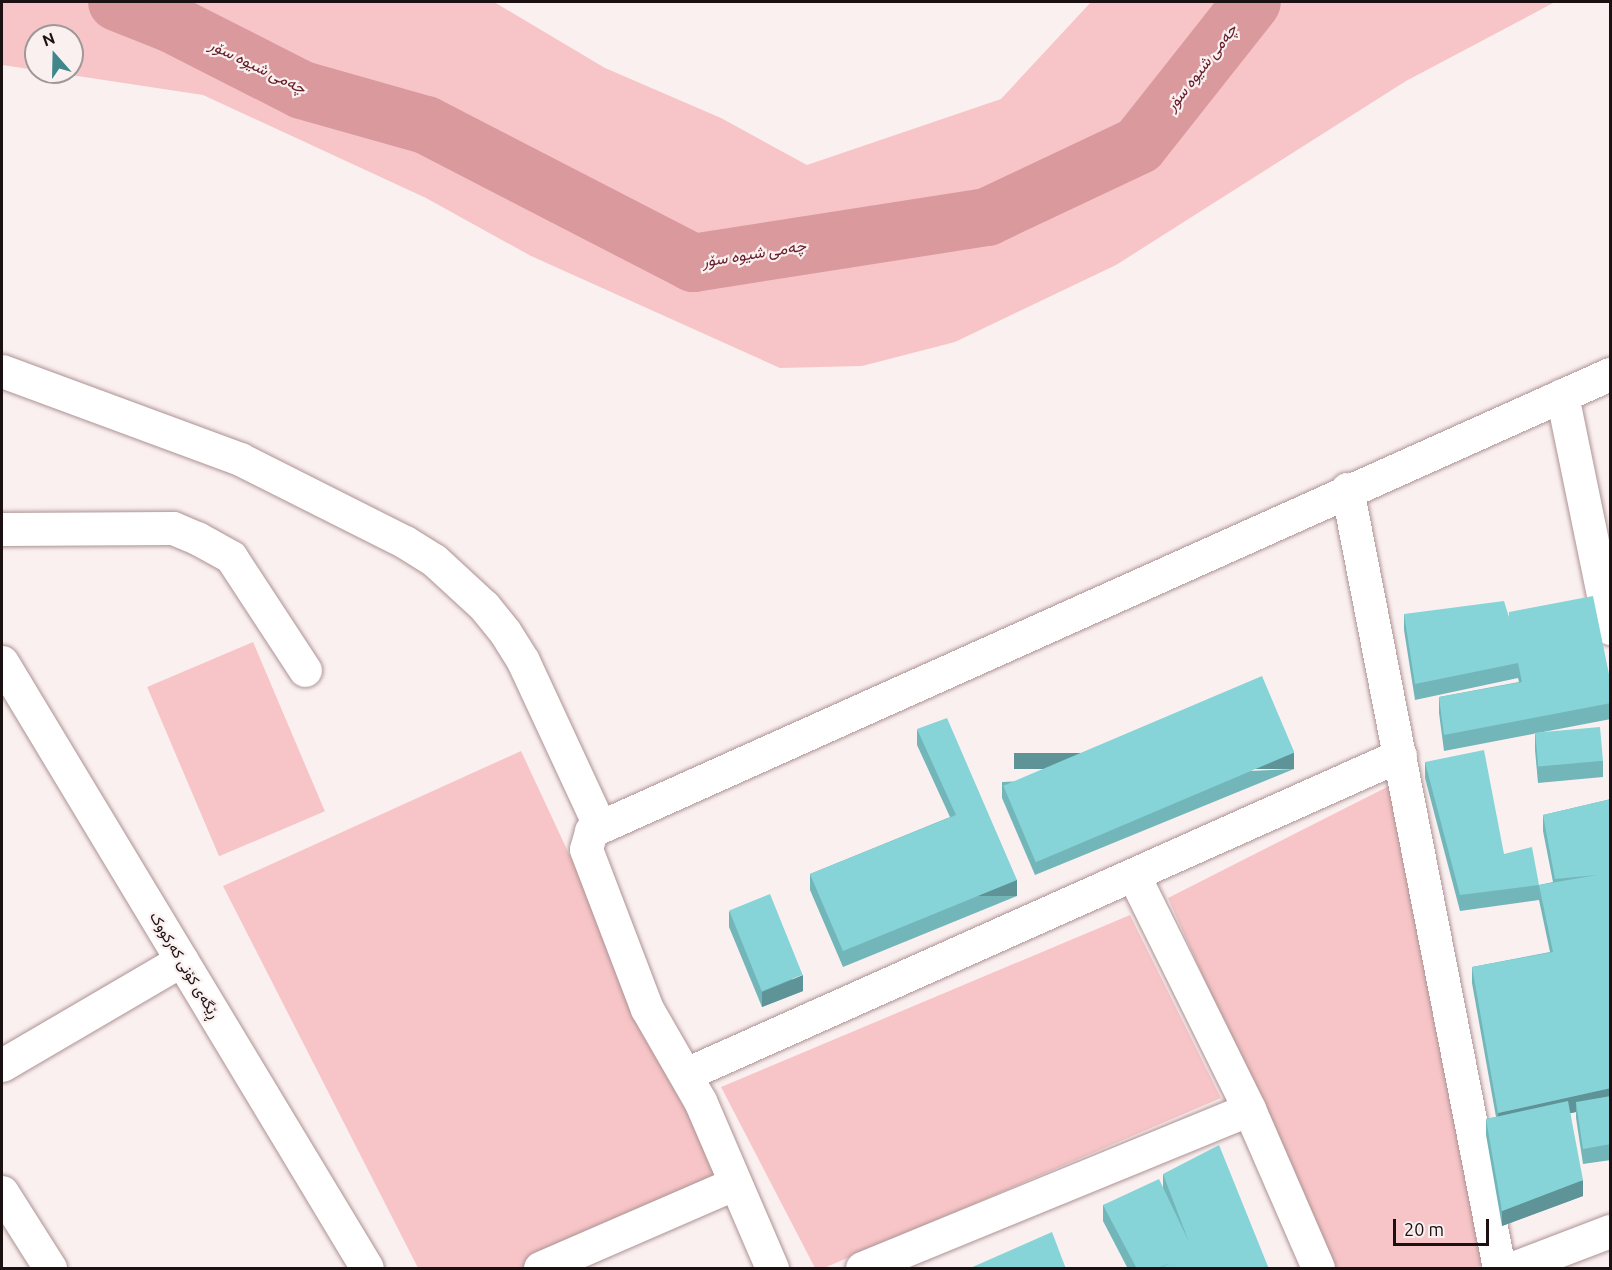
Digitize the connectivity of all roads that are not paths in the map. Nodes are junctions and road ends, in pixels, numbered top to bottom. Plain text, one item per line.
1 (2, 371) edge
2 (1611, 374) edge
3 (1563, 395) junction
4 (1347, 489) junction
5 (2, 529) edge
6 (1611, 628) edge
7 (2, 662) edge
8 (305, 670) dead end
9 (1400, 754) junction
10 (599, 825) junction
11 (1134, 876) junction
12 (182, 960) junction
13 (2, 1065) edge
14 (686, 1074) junction
15 (1249, 1110) junction
16 (733, 1184) junction
17 (2, 1192) edge
18 (1611, 1231) edge
19 (50, 1269) edge
20 (367, 1269) edge
21 (540, 1269) edge
22 (772, 1269) edge
23 (861, 1269) edge
24 (1318, 1269) edge
25 (1499, 1269) edge
26 (1513, 1269) edge

1 - 10 street
2 - 3 street
3 - 4 street
3 - 6 street
4 - 9 street
4 - 10 street
5 - 8 street
7 - 12 street, ڕێگەی کۆنی کەرکووک
9 - 11 street
9 - 25 street
10 - 14 street
11 - 14 street
11 - 15 street
12 - 13 street
12 - 20 street, ڕێگەی کۆنی کەرکووک
14 - 16 street
15 - 23 street
15 - 24 street
16 - 21 street
16 - 22 street
17 - 19 street
18 - 26 street

